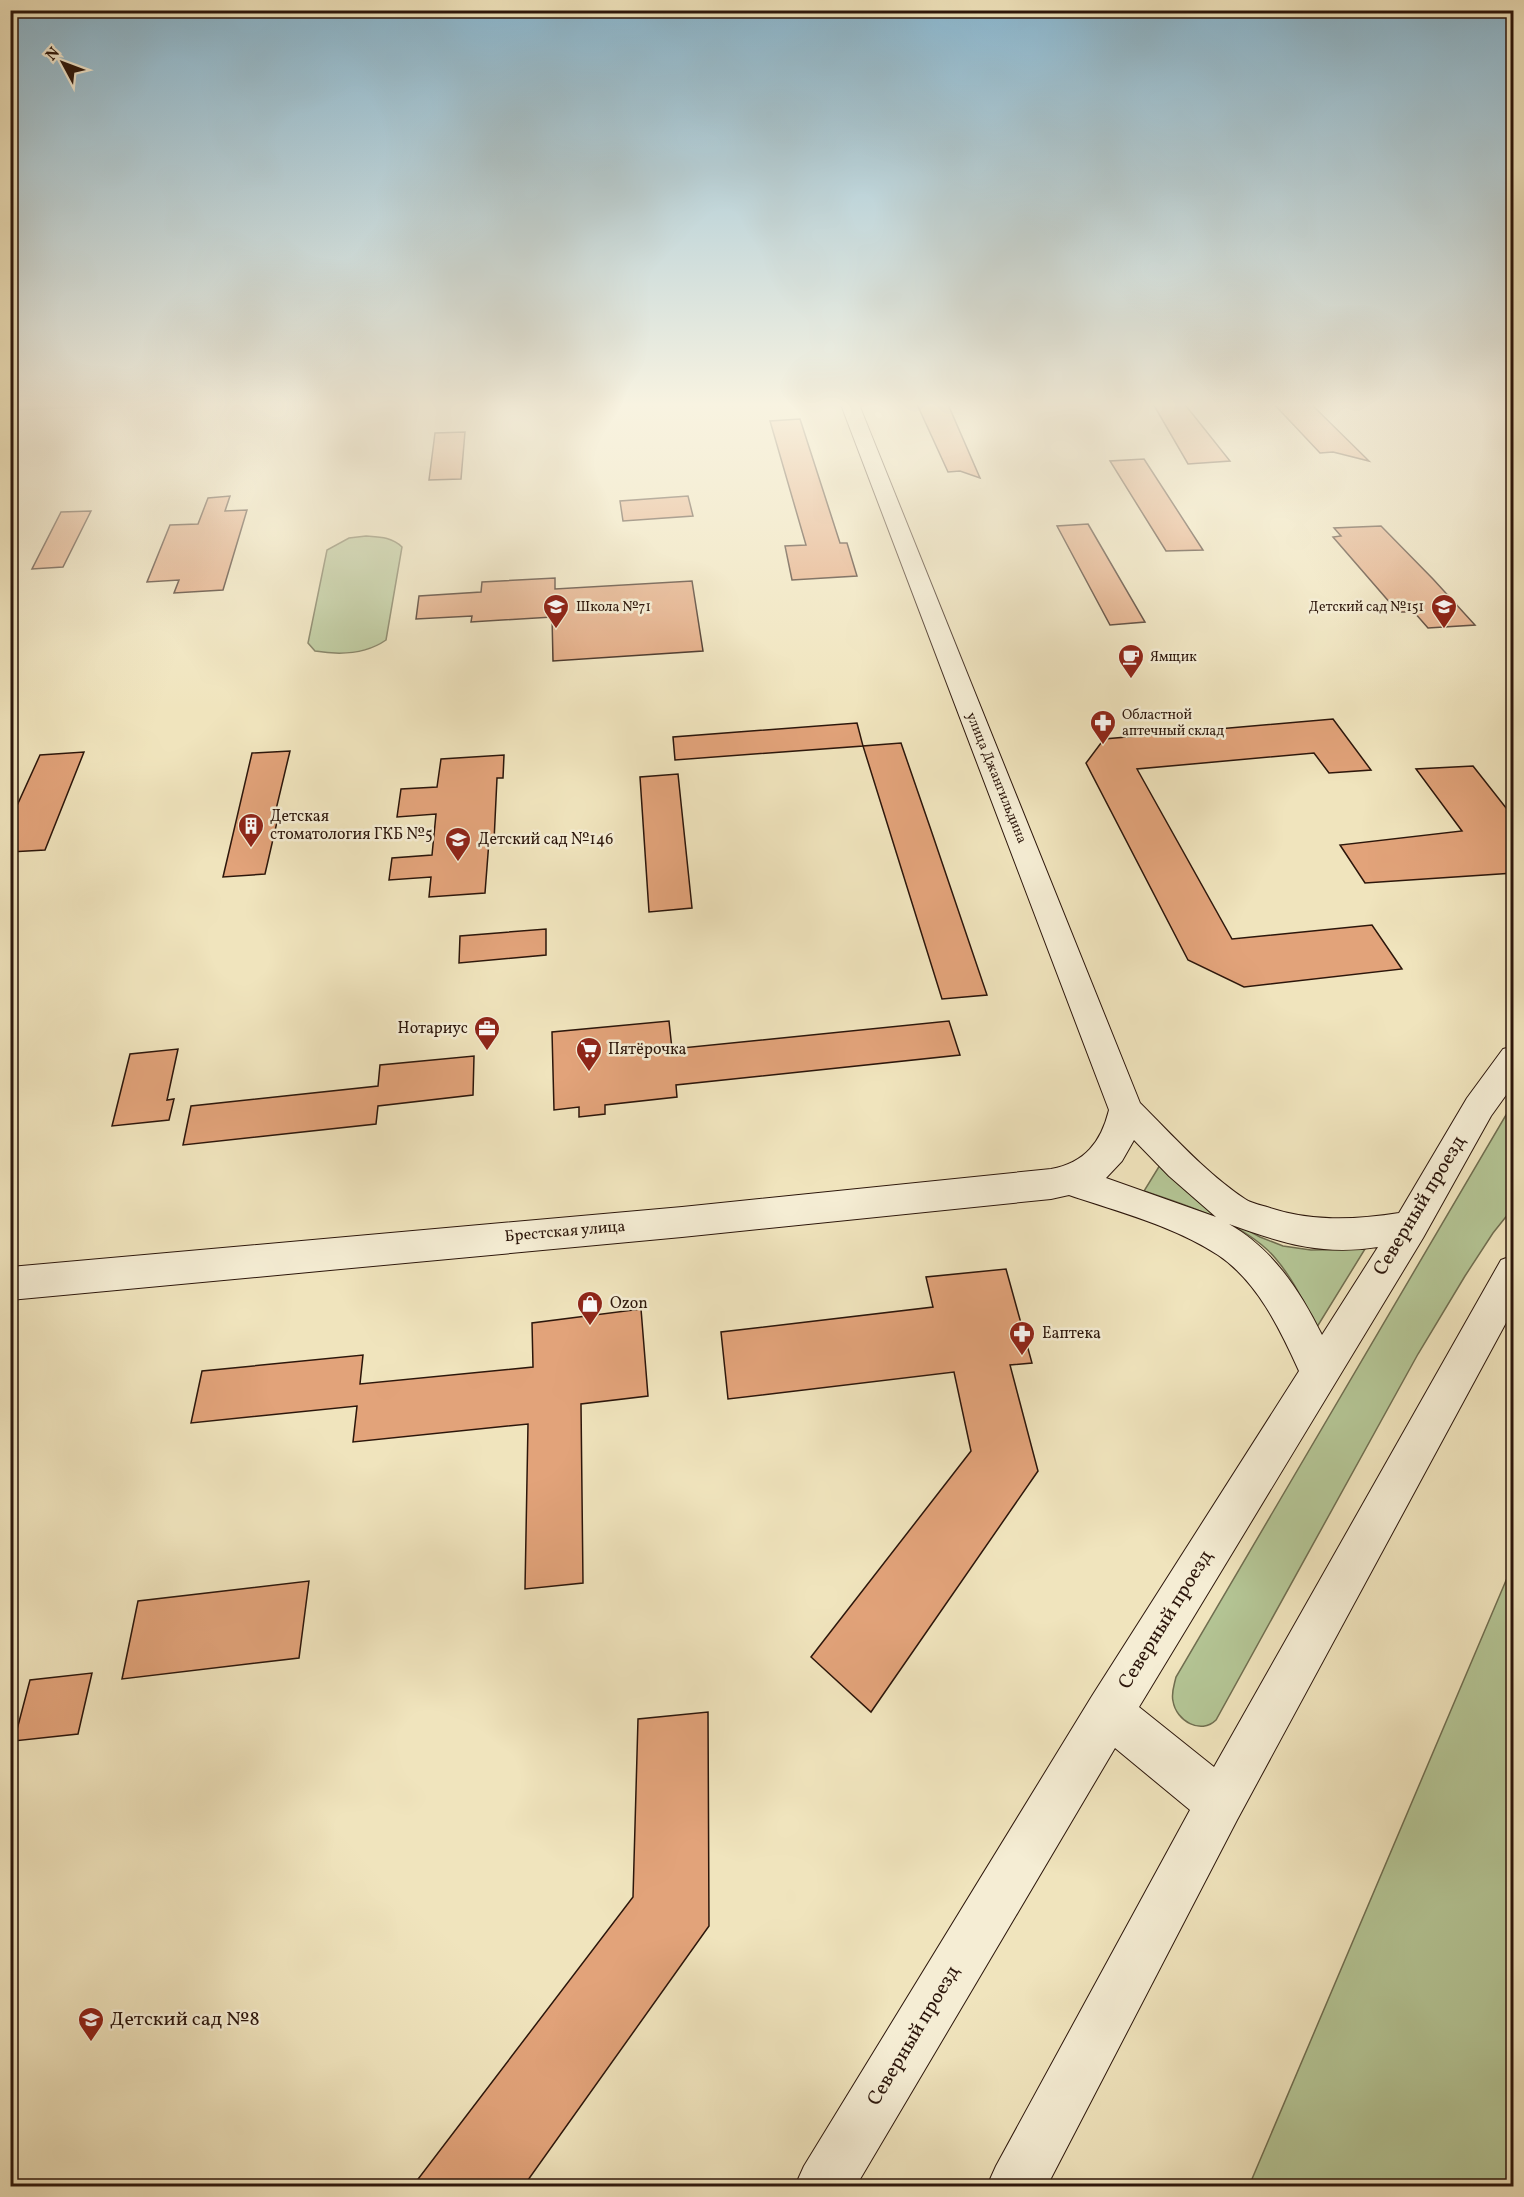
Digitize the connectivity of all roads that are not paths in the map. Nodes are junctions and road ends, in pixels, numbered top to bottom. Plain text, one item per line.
1 (888, 505) edge
2 (1514, 1058) edge
3 (1126, 1110) junction
4 (1072, 1181) junction
5 (1410, 1227) junction
6 (1514, 1271) edge
7 (10, 1284) edge
8 (1319, 1371) junction
9 (1109, 1713) junction
10 (1220, 1803) junction
11 (824, 2187) edge
12 (1016, 2187) edge

1 - 3 main road, улица Джангильдина
2 - 5 main road, Северный проезд
3 - 4 main road, Брестская улица
3 - 5 main road
4 - 7 main road, Брестская улица
4 - 8 main road
5 - 8 main road, Северный проезд
6 - 10 main road
8 - 9 main road, Северный проезд
9 - 10 main road
9 - 11 main road, Северный проезд
10 - 12 main road

